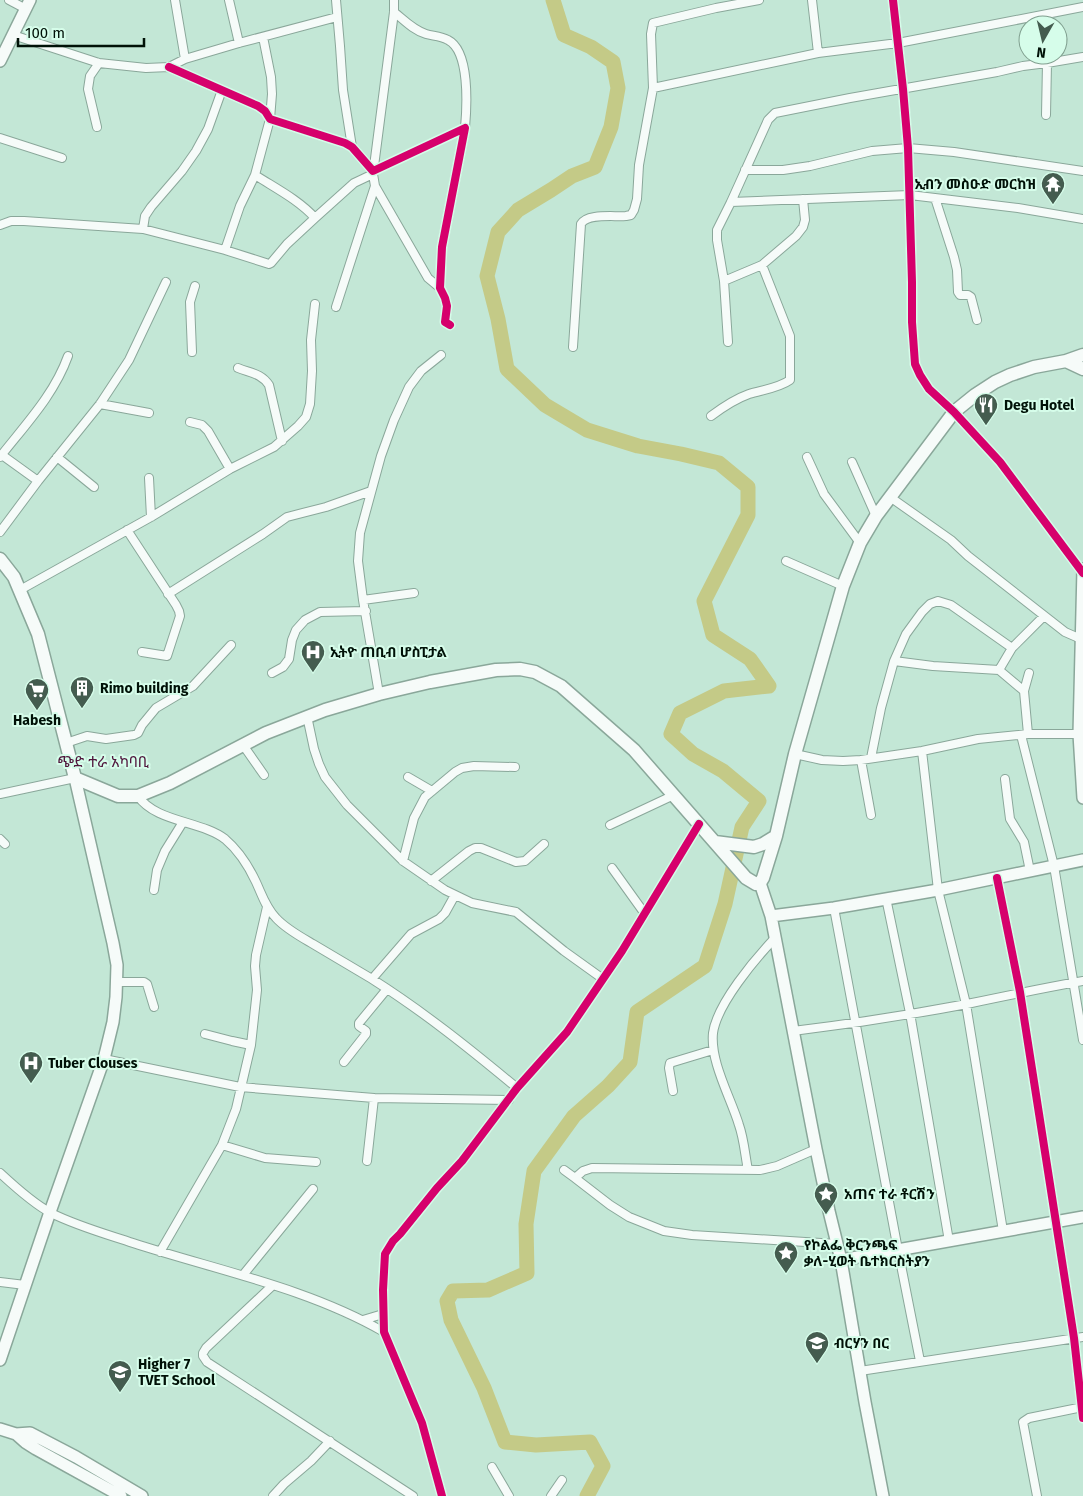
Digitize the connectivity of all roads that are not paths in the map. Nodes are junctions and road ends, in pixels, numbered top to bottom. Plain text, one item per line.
1 (9, 0) edge
2 (175, 0) edge
3 (229, 0) edge
4 (336, 0) edge
5 (394, 0) edge
6 (759, 0) edge
7 (812, 0) edge
8 (893, 0) edge
9 (25, 4) edge
10 (1083, 7) edge
11 (394, 12) junction
12 (337, 17) junction
13 (13, 34) junction
14 (263, 37) junction
15 (898, 42) junction
16 (239, 43) junction
17 (0, 48) edge
18 (818, 53) junction
19 (1083, 58) edge
20 (185, 59) junction
21 (1068, 60) edge
22 (0, 61) edge
23 (99, 63) junction
24 (1035, 65) edge
25 (1047, 65) edge
26 (169, 67) junction
27 (653, 88) junction
28 (903, 88) junction
29 (222, 90) junction
30 (1046, 115) dead end
31 (270, 119) junction
32 (97, 127) dead end
33 (465, 128) junction
34 (0, 138) edge
35 (352, 147) junction
36 (908, 148) junction
37 (62, 158) dead end
38 (745, 170) junction
39 (1083, 171) edge
40 (373, 172) junction
41 (255, 175) junction
42 (375, 186) junction
43 (910, 195) junction
44 (935, 198) junction
45 (803, 199) junction
46 (731, 202) junction
47 (315, 218) junction
48 (1083, 219) edge
49 (0, 225) edge
50 (143, 228) junction
51 (225, 250) junction
52 (762, 266) junction
53 (724, 281) junction
54 (166, 282) dead end
55 (195, 286) dead end
56 (440, 288) junction
57 (315, 304) dead end
58 (336, 307) dead end
59 (977, 320) dead end
60 (450, 325) dead end
61 (728, 342) dead end
62 (573, 347) dead end
63 (192, 352) dead end
64 (441, 355) dead end
65 (1083, 355) edge
66 (68, 356) dead end
67 (1066, 361) junction
68 (238, 368) dead end
69 (1083, 369) edge
70 (100, 404) junction
71 (954, 412) junction
72 (149, 413) dead end
73 (711, 416) dead end
74 (190, 422) dead end
75 (282, 441) junction
76 (1, 456) edge
77 (57, 457) junction
78 (807, 458) dead end
79 (852, 462) dead end
80 (230, 469) junction
81 (149, 478) dead end
82 (38, 481) junction
83 (94, 487) dead end
84 (371, 491) junction
85 (890, 497) junction
86 (151, 516) junction
87 (876, 516) junction
88 (127, 530) junction
89 (0, 532) edge
90 (860, 543) junction
91 (0, 560) edge
92 (786, 561) dead end
93 (1083, 570) edge
94 (1083, 573) edge
95 (843, 586) junction
96 (20, 590) junction
97 (414, 593) dead end
98 (168, 594) junction
99 (363, 600) junction
100 (366, 612) junction
101 (1044, 616) junction
102 (1081, 639) junction
103 (231, 645) dead end
104 (1012, 648) junction
105 (142, 652) dead end
106 (894, 661) junction
107 (1000, 670) junction
108 (272, 673) dead end
109 (1029, 673) dead end
110 (1024, 690) junction
111 (379, 694) junction
112 (307, 716) junction
113 (1025, 734) junction
114 (1079, 734) junction
115 (66, 743) junction
116 (243, 745) junction
117 (922, 751) junction
118 (795, 754) junction
119 (871, 758) junction
120 (861, 760) junction
121 (515, 767) dead end
122 (264, 775) dead end
123 (408, 777) dead end
124 (75, 778) junction
125 (1005, 779) dead end
126 (432, 791) junction
127 (0, 794) edge
128 (674, 795) junction
129 (138, 796) junction
130 (1083, 798) edge
131 (871, 815) dead end
132 (183, 822) junction
133 (699, 824) junction
134 (610, 825) dead end
135 (776, 836) junction
136 (544, 844) dead end
137 (729, 849) junction
138 (1083, 860) edge
139 (403, 861) junction
140 (1054, 866) junction
141 (612, 868) dead end
142 (1030, 871) junction
143 (997, 878) junction
144 (431, 881) junction
145 (760, 883) junction
146 (154, 890) dead end
147 (938, 890) junction
148 (455, 895) junction
149 (886, 898) junction
150 (267, 907) junction
151 (834, 908) junction
152 (645, 914) junction
153 (770, 916) junction
154 (775, 938) junction
155 (372, 979) junction
156 (603, 979) junction
157 (1083, 981) edge
158 (117, 982) junction
159 (1073, 983) junction
160 (387, 990) junction
161 (1020, 992) junction
162 (966, 1004) junction
163 (154, 1007) dead end
164 (910, 1013) junction
165 (855, 1023) junction
166 (793, 1031) junction
167 (205, 1034) dead end
168 (1083, 1040) edge
169 (251, 1045) junction
170 (713, 1050) junction
171 (104, 1059) junction
172 (344, 1062) dead end
173 (240, 1087) junction
174 (517, 1088) junction
175 (673, 1091) dead end
176 (374, 1098) junction
177 (509, 1100) junction
178 (222, 1145) junction
179 (816, 1149) junction
180 (367, 1161) dead end
181 (316, 1162) dead end
182 (564, 1170) dead end
183 (748, 1170) junction
184 (0, 1173) edge
185 (575, 1178) junction
186 (313, 1190) dead end
187 (50, 1212) junction
188 (1083, 1217) edge
189 (1056, 1223) junction
190 (1004, 1231) junction
191 (949, 1241) junction
192 (837, 1244) junction
193 (898, 1250) junction
194 (160, 1252) junction
195 (841, 1260) junction
196 (243, 1275) junction
197 (0, 1282) edge
198 (25, 1284) junction
199 (273, 1286) junction
200 (383, 1314) junction
201 (363, 1320) junction
202 (384, 1332) junction
203 (1083, 1336) edge
204 (1074, 1338) junction
205 (0, 1360) edge
206 (920, 1361) junction
207 (860, 1370) junction
208 (1082, 1407) edge
209 (1083, 1418) edge
210 (0, 1429) edge
211 (16, 1434) junction
212 (330, 1441) junction
213 (492, 1467) dead end
214 (562, 1480) dead end
215 (121, 1496) edge
216 (142, 1496) edge
217 (273, 1496) edge
218 (413, 1496) edge
219 (442, 1496) edge
220 (509, 1496) edge
221 (551, 1496) edge
222 (883, 1496) edge
223 (1037, 1496) edge

1 - 9 street
2 - 20 street
3 - 16 street
4 - 12 street
5 - 11 street
6 - 27 street
7 - 18 street
8 - 15 street
9 - 13 main road
9 - 17 main road
10 - 15 street
11 - 33 street
11 - 40 street
12 - 14 street
12 - 35 street
13 - 22 main road
13 - 23 street
14 - 16 street
14 - 31 street
15 - 18 street
15 - 28 street
16 - 20 street
18 - 27 street
19 - 21 street
20 - 26 street
23 - 26 street
23 - 32 street
24 - 28 street
25 - 30 street
26 - 29 street
27 - 62 street
28 - 36 street
28 - 38 street
29 - 31 street
29 - 50 street
31 - 35 street
31 - 41 street
33 - 40 street
33 - 56 street
34 - 37 street
35 - 40 street
36 - 38 street
36 - 39 street
36 - 43 street
38 - 46 street
40 - 42 street
40 - 47 street
41 - 47 street
41 - 51 street
42 - 56 street
42 - 58 street
43 - 44 street
43 - 45 street
43 - 71 street
44 - 48 street
44 - 59 street
45 - 46 street
45 - 52 street
46 - 53 street
47 - 51 street
49 - 50 street
50 - 51 street
52 - 53 street
52 - 73 street
53 - 61 street
54 - 70 street
55 - 63 street
56 - 60 street
57 - 75 street
64 - 84 street
65 - 67 main road
66 - 76 street
67 - 69 main road
67 - 71 main road
68 - 75 street
70 - 72 street
70 - 77 street
71 - 85 main road
71 - 94 street
74 - 80 street
75 - 80 street
76 - 82 street
77 - 82 street
77 - 83 street
78 - 90 street
79 - 87 street
80 - 86 street
81 - 86 street
82 - 89 street
84 - 98 street
84 - 99 street
85 - 87 main road
85 - 101 street
86 - 88 street
87 - 90 main road
88 - 96 street
88 - 98 street
90 - 95 main road
91 - 96 main road
92 - 95 street
93 - 94 main road
94 - 102 main road
95 - 118 main road
96 - 115 main road
97 - 99 street
98 - 105 street
99 - 100 street
100 - 108 street
100 - 111 street
101 - 102 street
101 - 104 street
102 - 114 main road
103 - 115 street
104 - 106 street
104 - 107 street
106 - 107 street
106 - 119 street
107 - 110 street
109 - 110 street
110 - 113 street
111 - 112 main road
111 - 128 main road
112 - 116 main road
112 - 139 street
113 - 114 street
113 - 117 street
113 - 140 street
114 - 130 main road
115 - 124 main road
116 - 122 street
116 - 129 main road
117 - 119 street
117 - 147 street
118 - 120 street
118 - 135 main road
119 - 120 street
120 - 131 street
121 - 126 street
123 - 126 street
124 - 127 street
124 - 129 main road
124 - 158 main road
125 - 142 street
126 - 139 street
128 - 133 main road
128 - 134 street
129 - 132 street
132 - 146 street
132 - 150 street
133 - 137 main road
133 - 152 street
135 - 137 main road
135 - 145 main road
136 - 144 street
137 - 145 main road
138 - 140 main road
139 - 144 street
140 - 142 main road
140 - 159 street
141 - 152 street
142 - 143 main road
143 - 147 main road
143 - 161 street
144 - 148 street
145 - 153 main road
147 - 149 main road
147 - 162 street
148 - 155 street
148 - 156 street
149 - 151 main road
149 - 164 street
150 - 155 street
150 - 169 street
151 - 153 main road
151 - 165 street
152 - 156 street
153 - 154 main road
154 - 166 main road
154 - 170 street
155 - 160 street
156 - 174 street
157 - 159 street
158 - 163 street
158 - 171 main road
159 - 161 street
159 - 168 street
160 - 172 street
160 - 174 street
161 - 162 street
161 - 189 street
162 - 164 street
162 - 190 street
164 - 165 street
164 - 191 street
165 - 166 street
165 - 193 street
166 - 179 main road
167 - 169 street
169 - 173 street
170 - 175 street
170 - 183 street
171 - 173 street
171 - 187 main road
173 - 176 street
173 - 178 street
174 - 177 street
176 - 177 street
176 - 180 street
177 - 200 street
178 - 181 street
178 - 194 street
179 - 183 street
179 - 192 main road
182 - 185 street
183 - 185 street
184 - 187 street
185 - 192 street
186 - 196 street
187 - 194 street
187 - 198 main road
188 - 189 main road
189 - 190 main road
189 - 204 street
190 - 191 main road
191 - 193 main road
192 - 195 main road
193 - 195 main road
193 - 206 street
194 - 196 street
195 - 207 main road
196 - 199 street
197 - 198 street
198 - 205 main road
199 - 201 street
199 - 212 street
200 - 201 street
200 - 202 street
201 - 202 street
202 - 219 street
203 - 204 street
204 - 206 street
204 - 208 street
206 - 207 street
207 - 222 main road
208 - 209 street
208 - 223 street
210 - 211 main road
211 - 215 main road
211 - 216 main road
212 - 217 street
212 - 218 street
213 - 220 street
214 - 221 street

